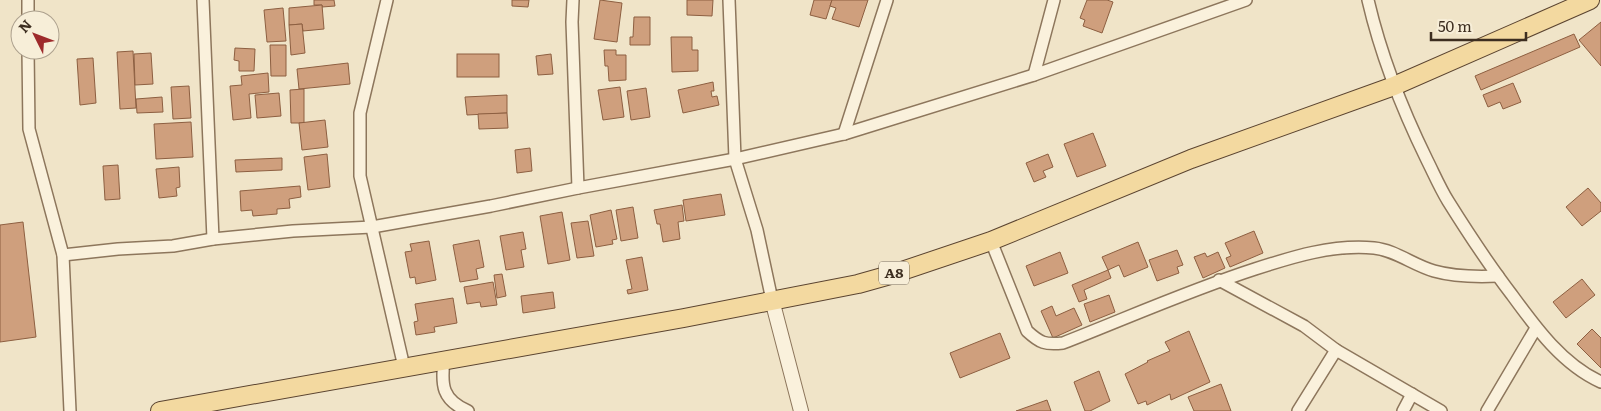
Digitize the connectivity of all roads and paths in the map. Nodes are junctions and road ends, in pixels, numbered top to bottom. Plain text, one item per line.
1 (202, 0) edge
2 (387, 0) edge
3 (573, 0) edge
4 (729, 0) edge
5 (887, 0) edge
6 (1054, 0) edge
7 (1246, 0) edge
8 (1368, 0) edge
9 (1590, 0) edge
10 (28, 60) edge
11 (1034, 75) junction
12 (1394, 86) junction
13 (844, 134) junction
14 (735, 158) junction
15 (578, 188) junction
16 (372, 227) junction
17 (213, 239) junction
18 (991, 241) junction
19 (63, 255) junction
20 (1498, 276) junction
21 (1220, 280) junction
22 (772, 300) junction
23 (1536, 328) junction
24 (1336, 350) junction
25 (444, 360) junction
26 (404, 367) junction
27 (1601, 382) edge
28 (1412, 394) junction
29 (70, 411) edge
30 (160, 411) edge
31 (468, 411) edge
32 (801, 411) edge
33 (1298, 411) edge
34 (1403, 411) edge
35 (1441, 411) edge
36 (1488, 411) edge

1 - 17 street
2 - 16 street
3 - 15 street
4 - 14 street
5 - 13 street
6 - 11 street
7 - 11 street
8 - 12 street
9 - 12 main road, A8
10 - 19 street
11 - 13 street
12 - 18 main road, A8
12 - 20 street
13 - 14 street
14 - 15 street
14 - 22 street
15 - 16 street
16 - 17 street
16 - 26 street
17 - 19 street
18 - 21 street
18 - 22 main road, A8
19 - 29 street
20 - 21 street
20 - 23 street
21 - 24 street
22 - 25 main road, A8
22 - 32 street
23 - 27 street
23 - 36 street
24 - 28 street
24 - 33 street
25 - 26 main road, A8
25 - 31 street
26 - 30 main road, A8
28 - 34 street
28 - 35 street

